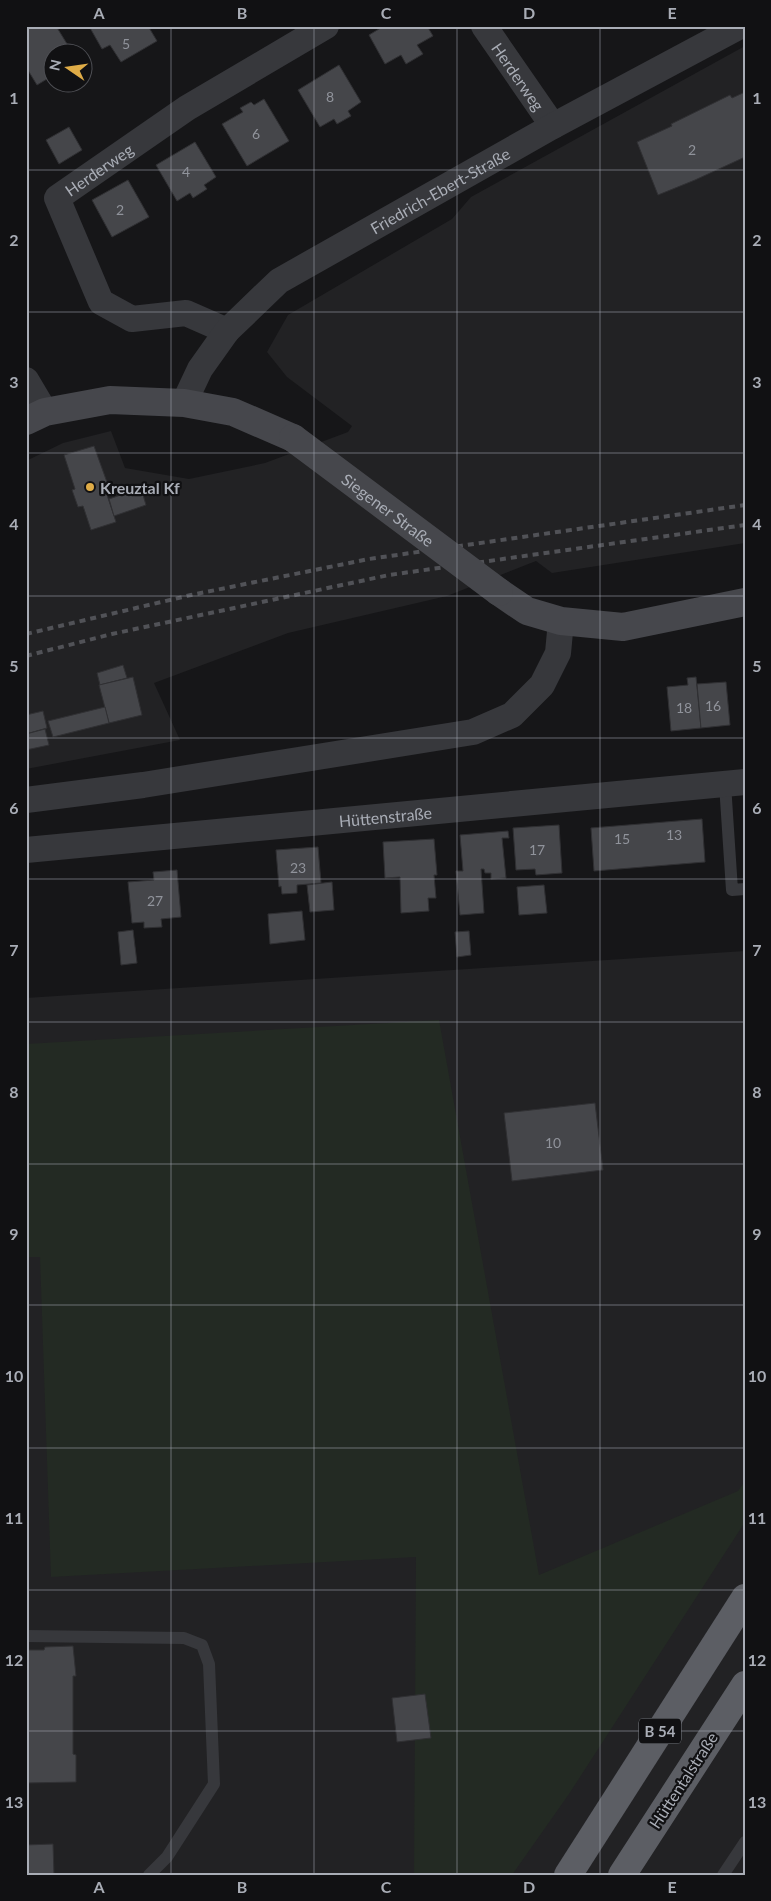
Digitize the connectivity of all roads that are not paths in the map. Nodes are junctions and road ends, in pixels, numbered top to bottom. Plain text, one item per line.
1 (326, 26) edge
2 (484, 26) edge
3 (740, 26) edge
4 (553, 126) junction
5 (228, 331) junction
6 (26, 380) edge
7 (184, 403) junction
8 (36, 417) edge
9 (745, 602) edge
10 (561, 621) junction
11 (735, 783) edge
12 (26, 800) edge
13 (26, 850) edge
14 (745, 889) edge
15 (745, 1598) edge
16 (26, 1636) edge
17 (745, 1685) edge
18 (745, 1842) edge
19 (149, 1875) edge
20 (568, 1875) edge
21 (622, 1875) edge
22 (723, 1875) edge

1 - 5 street, Herderweg
2 - 4 street, Herderweg
3 - 4 street, Friedrich-Ebert-Straße
4 - 5 street, Friedrich-Ebert-Straße
5 - 7 street, Friedrich-Ebert-Straße
6 - 8 street
7 - 8 main road, Siegener Straße
7 - 10 main road, Siegener Straße, bridge
9 - 10 main road, Siegener Straße
10 - 12 street
11 - 13 street, Hüttenstraße
11 - 14 lane
15 - 20 highway, B 54
16 - 19 lane
17 - 21 highway, Hüttentalstraße / B 54
18 - 22 lane

